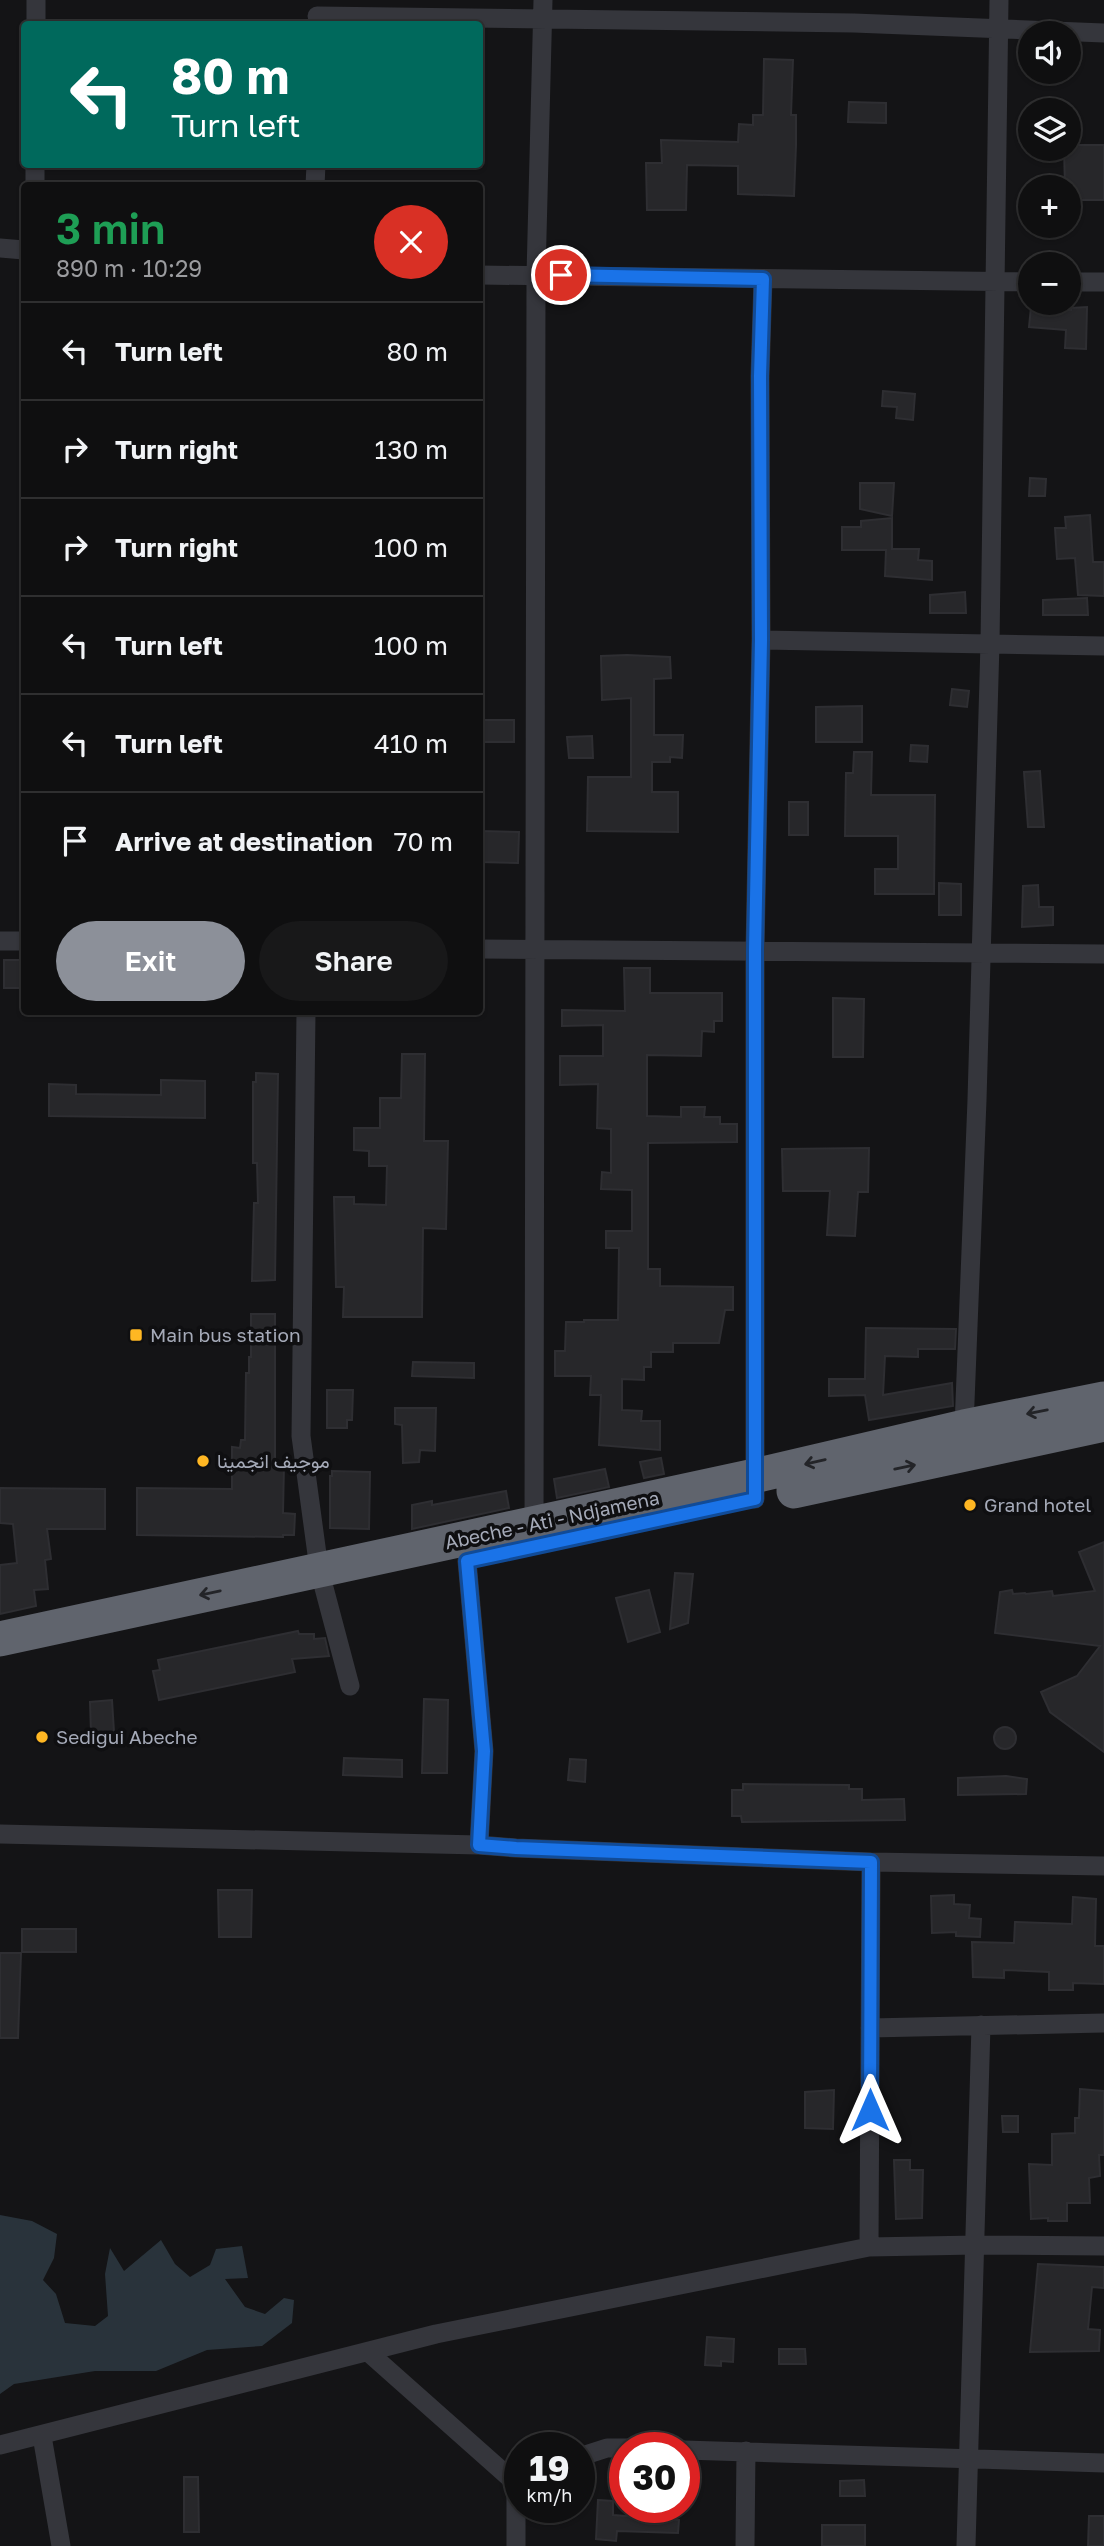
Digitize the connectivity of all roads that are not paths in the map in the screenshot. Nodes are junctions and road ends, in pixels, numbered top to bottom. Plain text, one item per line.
1 (36, 0) edge
2 (999, 0) edge
3 (542, 9) edge
4 (317, 13) edge
5 (36, 21) edge
6 (999, 28) junction
7 (1104, 33) edge
8 (0, 248) edge
9 (21, 250) edge
10 (483, 275) edge
11 (536, 275) junction
12 (763, 279) junction
13 (994, 282) junction
14 (1018, 282) edge
15 (1081, 282) edge
16 (1104, 282) edge
17 (761, 640) junction
18 (990, 643) junction
19 (1104, 646) edge
20 (0, 940) edge
21 (21, 941) edge
22 (483, 949) edge
23 (534, 950) junction
24 (755, 951) junction
25 (981, 954) junction
26 (1104, 954) edge
27 (306, 1015) edge
28 (1104, 1399) edge
29 (1104, 1424) edge
30 (964, 1427) junction
31 (755, 1487) junction
32 (534, 1524) junction
33 (467, 1561) junction
34 (322, 1580) junction
35 (107, 1627) junction
36 (0, 1639) edge
37 (0, 1661) edge
38 (350, 1686) dead end
39 (0, 1834) edge
40 (479, 1845) junction
41 (871, 1862) junction
42 (1104, 1866) edge
43 (1104, 2023) edge
44 (981, 2025) junction
45 (870, 2028) junction
46 (976, 2245) junction
47 (1104, 2246) edge
48 (869, 2247) junction
49 (368, 2352) junction
50 (42, 2436) junction
51 (0, 2445) edge
52 (700, 2450) edge
53 (746, 2451) junction
54 (967, 2459) junction
55 (1104, 2463) edge
56 (504, 2469) edge
57 (516, 2523) edge
58 (61, 2546) edge
59 (516, 2546) edge
60 (745, 2546) edge
61 (966, 2546) edge

1 - 5 street
2 - 6 street
3 - 4 street
3 - 6 street
3 - 11 street
6 - 7 street
6 - 13 street
8 - 9 street
10 - 11 street
11 - 12 street
11 - 23 street
12 - 13 street
12 - 17 street
13 - 14 street
13 - 18 street
15 - 16 street
17 - 18 street
17 - 24 street
18 - 19 street
18 - 25 street
20 - 21 street
22 - 23 street
23 - 24 street
23 - 32 street
24 - 25 street
24 - 31 street
25 - 26 street
25 - 30 street
27 - 34 street
28 -> 30 highway, Abeche - Ati - Ndjamena
31 -> 29 highway, Abeche - Ati - Ndjamena
30 -> 31 highway, Abeche - Ati - Ndjamena
31 - 32 highway, Abeche - Ati - Ndjamena
31 - 33 highway, Abeche - Ati - Ndjamena
32 - 34 highway, Abeche - Ati - Ndjamena
33 - 34 highway, Abeche - Ati - Ndjamena
33 - 40 street
34 - 35 highway, Abeche - Ati - Ndjamena
34 - 38 street
35 - 36 highway, Abeche - Ati - Ndjamena
35 - 37 highway, Abeche - Ati - Ndjamena
39 - 40 street
40 - 41 street
41 - 42 street
41 - 45 street
43 - 44 street
44 - 45 street
44 - 46 street
45 - 48 street
46 - 47 street
46 - 48 street
46 - 54 street
48 - 49 street
49 - 50 street
49 - 56 street
50 - 51 street
50 - 58 street
52 - 53 street
53 - 54 street
53 - 60 street
54 - 55 street
54 - 61 street
57 - 59 street

